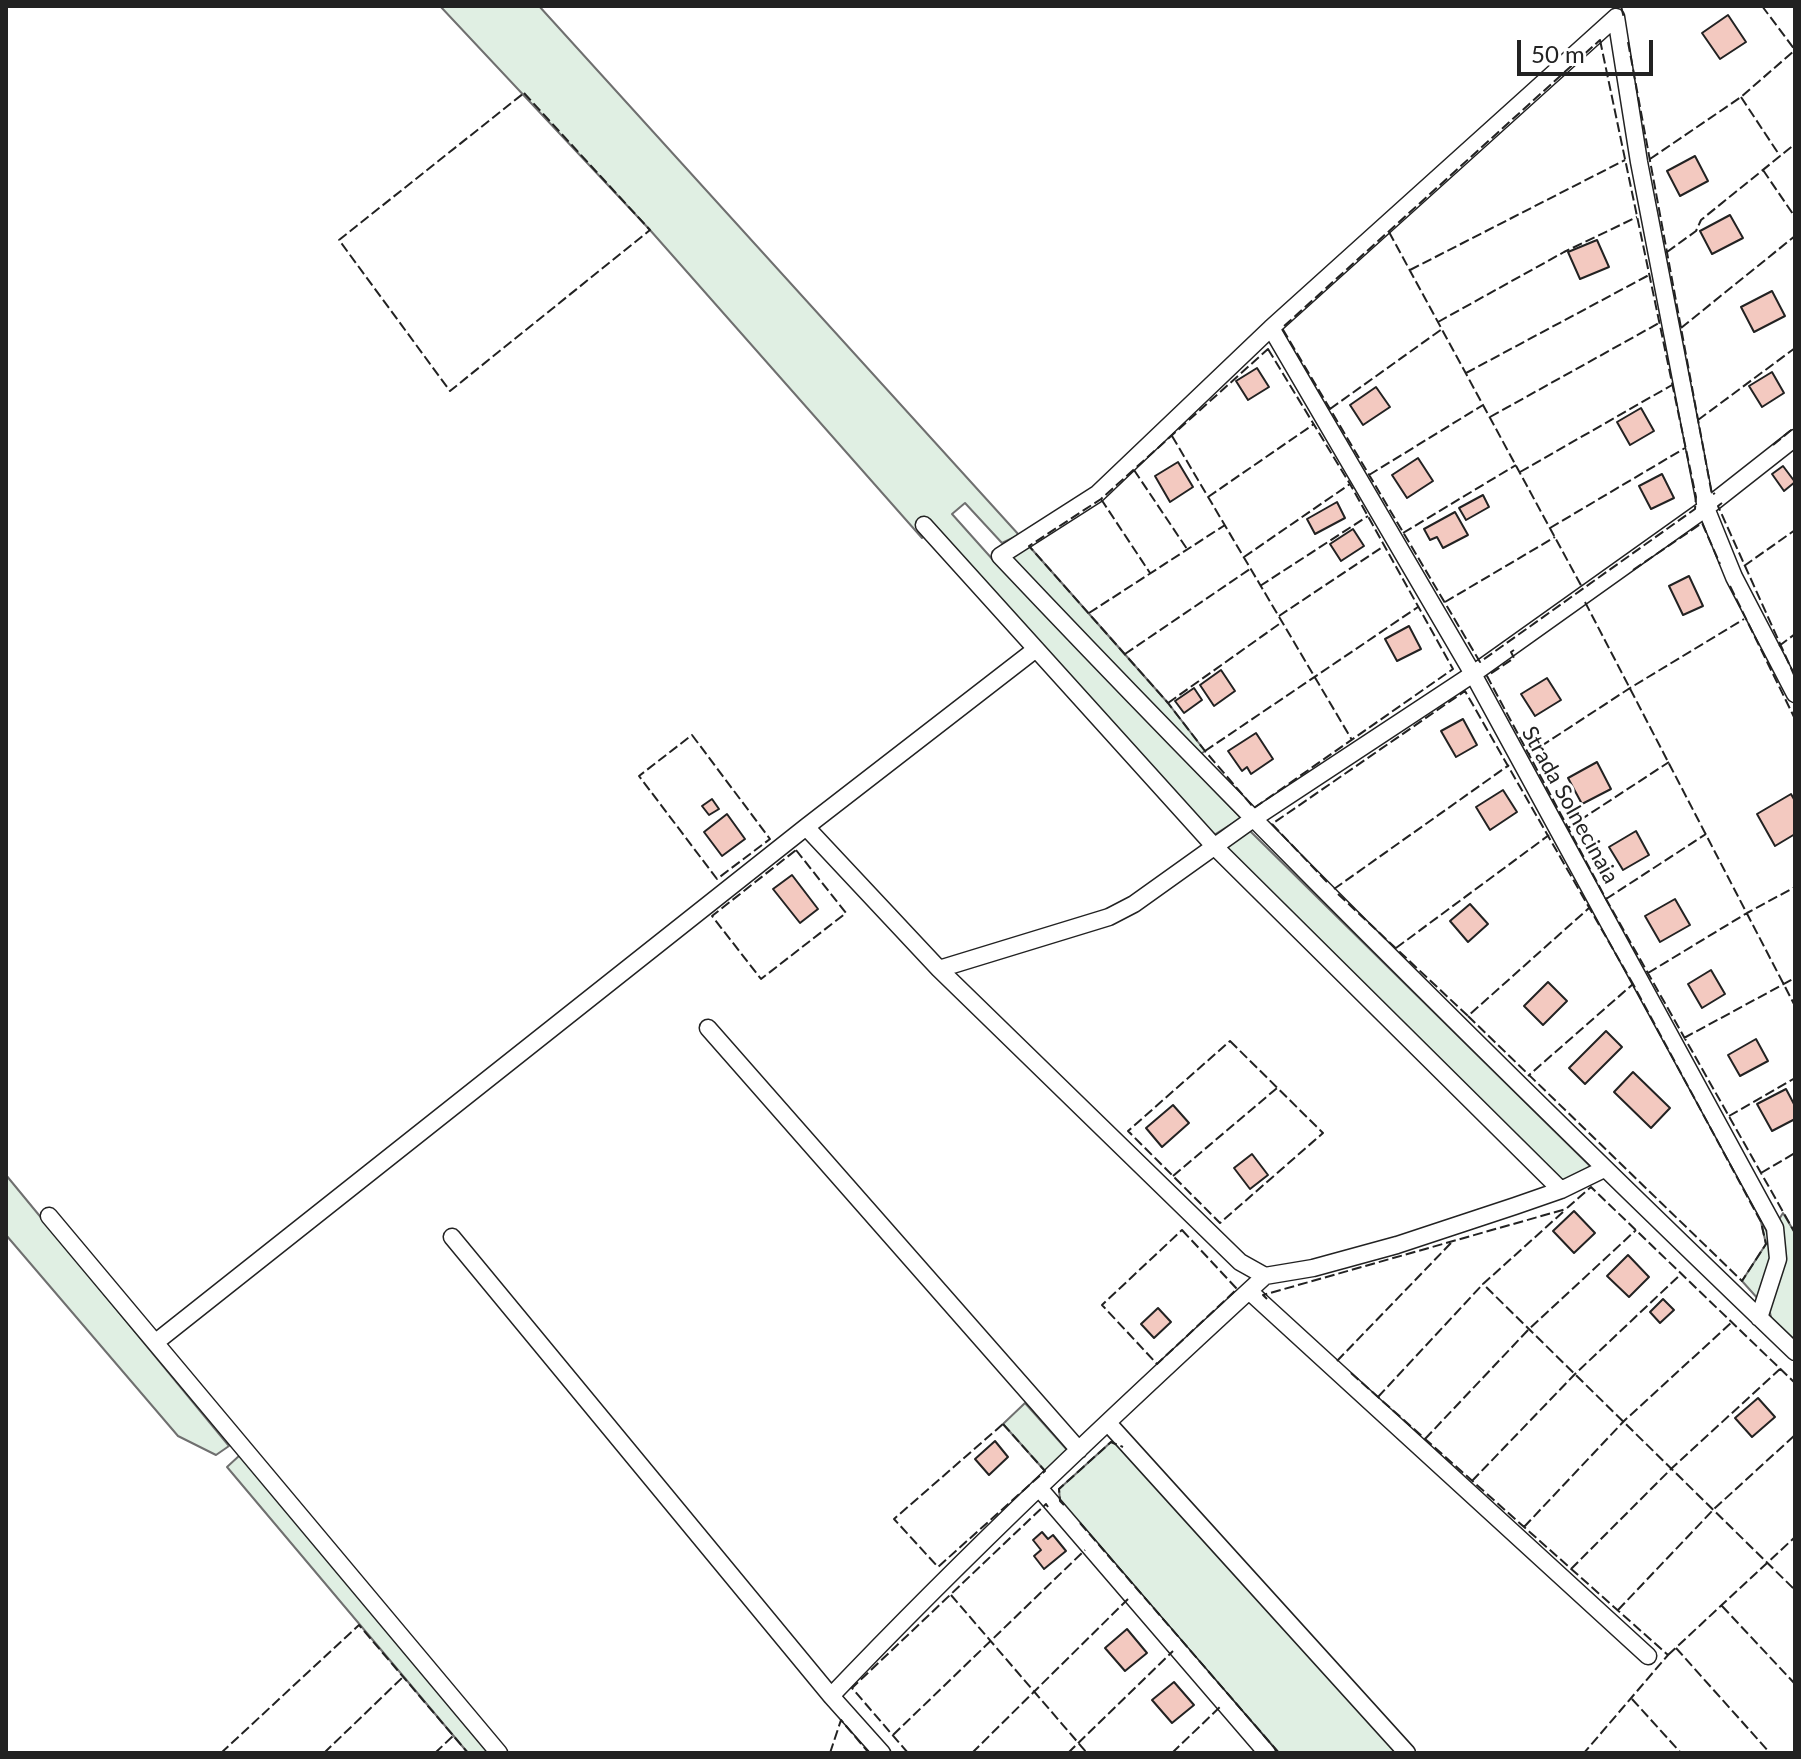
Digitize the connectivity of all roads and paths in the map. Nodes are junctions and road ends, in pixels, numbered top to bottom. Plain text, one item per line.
1 (1271, 328) junction
2 (1795, 438) edge
3 (1706, 508) junction
4 (924, 525) dead end
5 (1036, 649) junction
6 (1473, 674) junction
7 (1795, 694) edge
8 (1253, 819) junction
9 (806, 827) junction
10 (1214, 846) junction
11 (939, 969) junction
12 (708, 1028) dead end
13 (1604, 1169) junction
14 (1561, 1190) junction
15 (49, 1216) dead end
16 (452, 1237) dead end
17 (1265, 1276) junction
18 (1249, 1291) junction
19 (1759, 1318) junction
20 (156, 1342) junction
21 (1795, 1352) edge
22 (1108, 1423) junction
23 (1079, 1450) junction
24 (1039, 1488) junction
25 (1648, 1656) dead end
26 (831, 1696) junction
27 (499, 1753) edge
28 (882, 1753) edge
29 (1267, 1753) edge
30 (1407, 1753) edge

1 - 3 street
1 - 6 street, Strada Solnecinaia
1 - 8 street
2 - 3 street
3 - 6 street
3 - 7 street
4 - 5 street
5 - 9 street
5 - 10 street
6 - 8 street
6 - 19 street, Strada Solnecinaia
8 - 10 street
8 - 13 street
9 - 11 street
9 - 20 street
10 - 11 street
10 - 14 street
11 - 17 street
12 - 23 street
13 - 14 street
13 - 19 street
14 - 17 street
15 - 20 street
16 - 26 street
17 - 18 street
18 - 22 street
18 - 25 street
19 - 21 street
20 - 27 street
22 - 23 street
22 - 30 street
23 - 24 street
24 - 26 street
24 - 29 street
26 - 28 street

